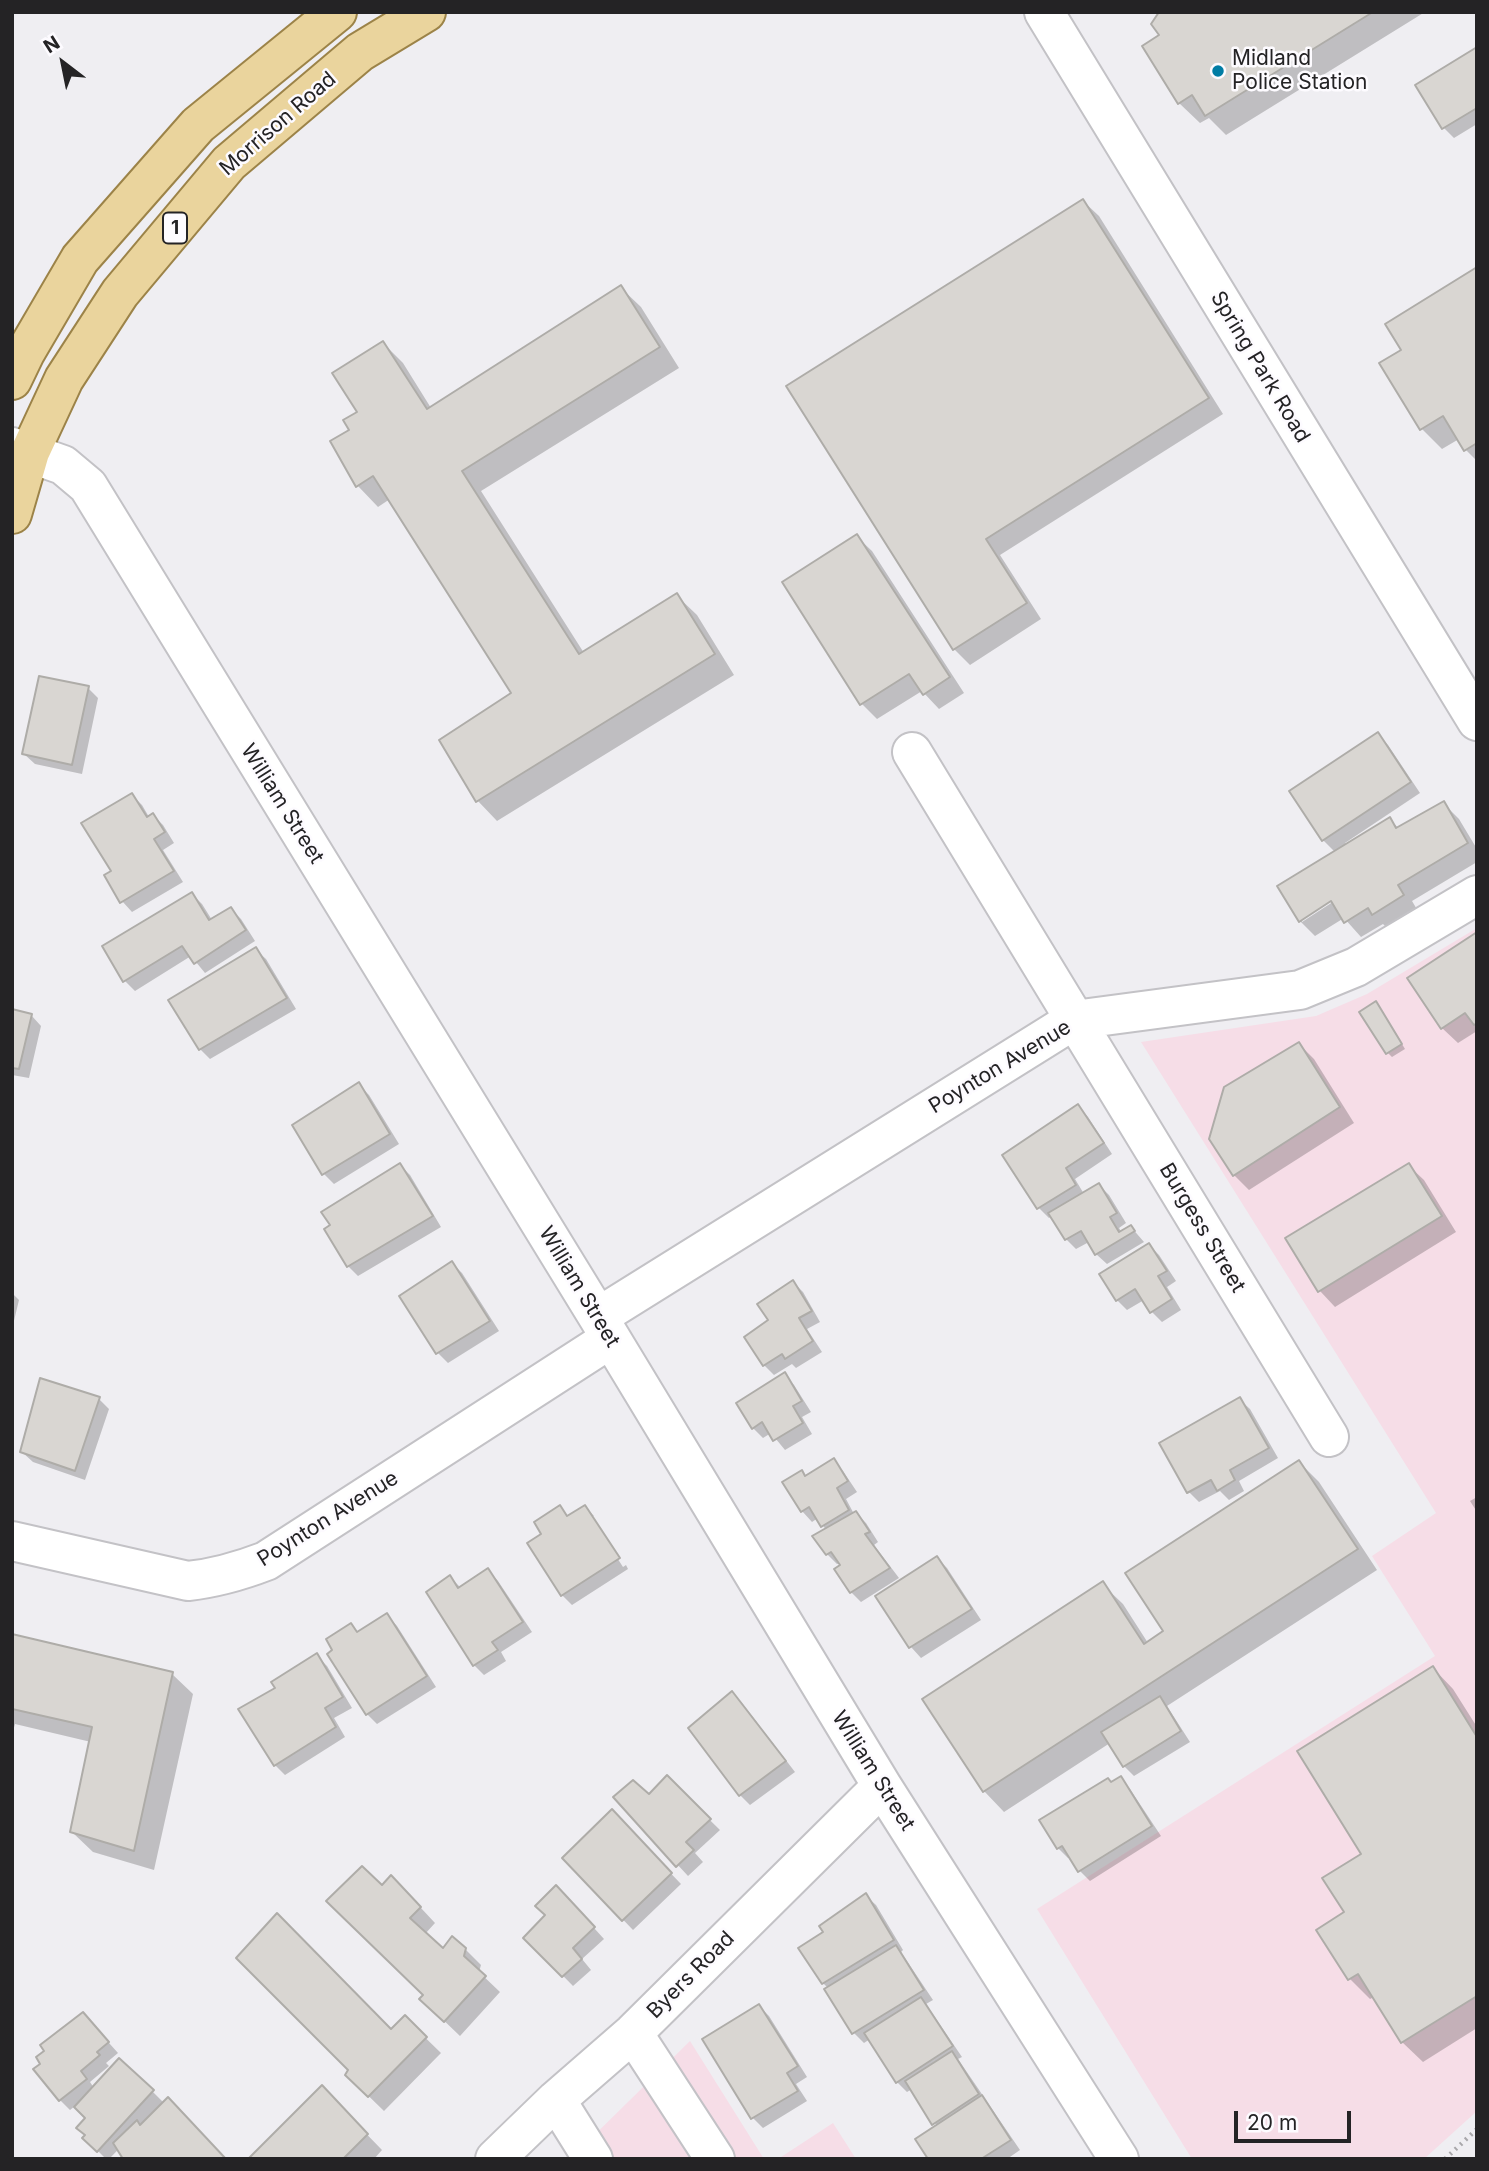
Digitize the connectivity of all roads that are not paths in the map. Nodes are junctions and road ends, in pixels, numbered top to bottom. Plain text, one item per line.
1 (337, 12) edge
2 (426, 12) edge
3 (1044, 12) edge
4 (17, 360) edge
5 (21, 450) edge
6 (12, 514) edge
7 (1477, 721) edge
8 (912, 752) dead end
9 (1477, 895) edge
10 (1074, 1020) junction
11 (604, 1328) junction
12 (1329, 1437) dead end
13 (12, 1541) edge
14 (881, 1786) junction
15 (633, 2033) junction
16 (556, 2100) junction
17 (495, 2159) edge
18 (593, 2159) edge
19 (715, 2159) edge
20 (1119, 2159) edge

1 - 4 main road, 1
2 - 5 main road, Morrison Road / 1
3 - 7 street, Spring Park Road
5 - 6 main road, Morrison Road / 1
5 - 11 street, William Street
8 - 10 street, Burgess Street
9 - 10 street, Poynton Avenue
10 - 11 street, Poynton Avenue
10 - 12 street, Burgess Street
11 - 13 street, Poynton Avenue
11 - 14 street, William Street
14 - 15 street, Byers Road
14 - 20 street, William Street
15 - 16 street, Byers Road
15 - 19 street
16 - 17 street, Byers Road
16 - 18 street

